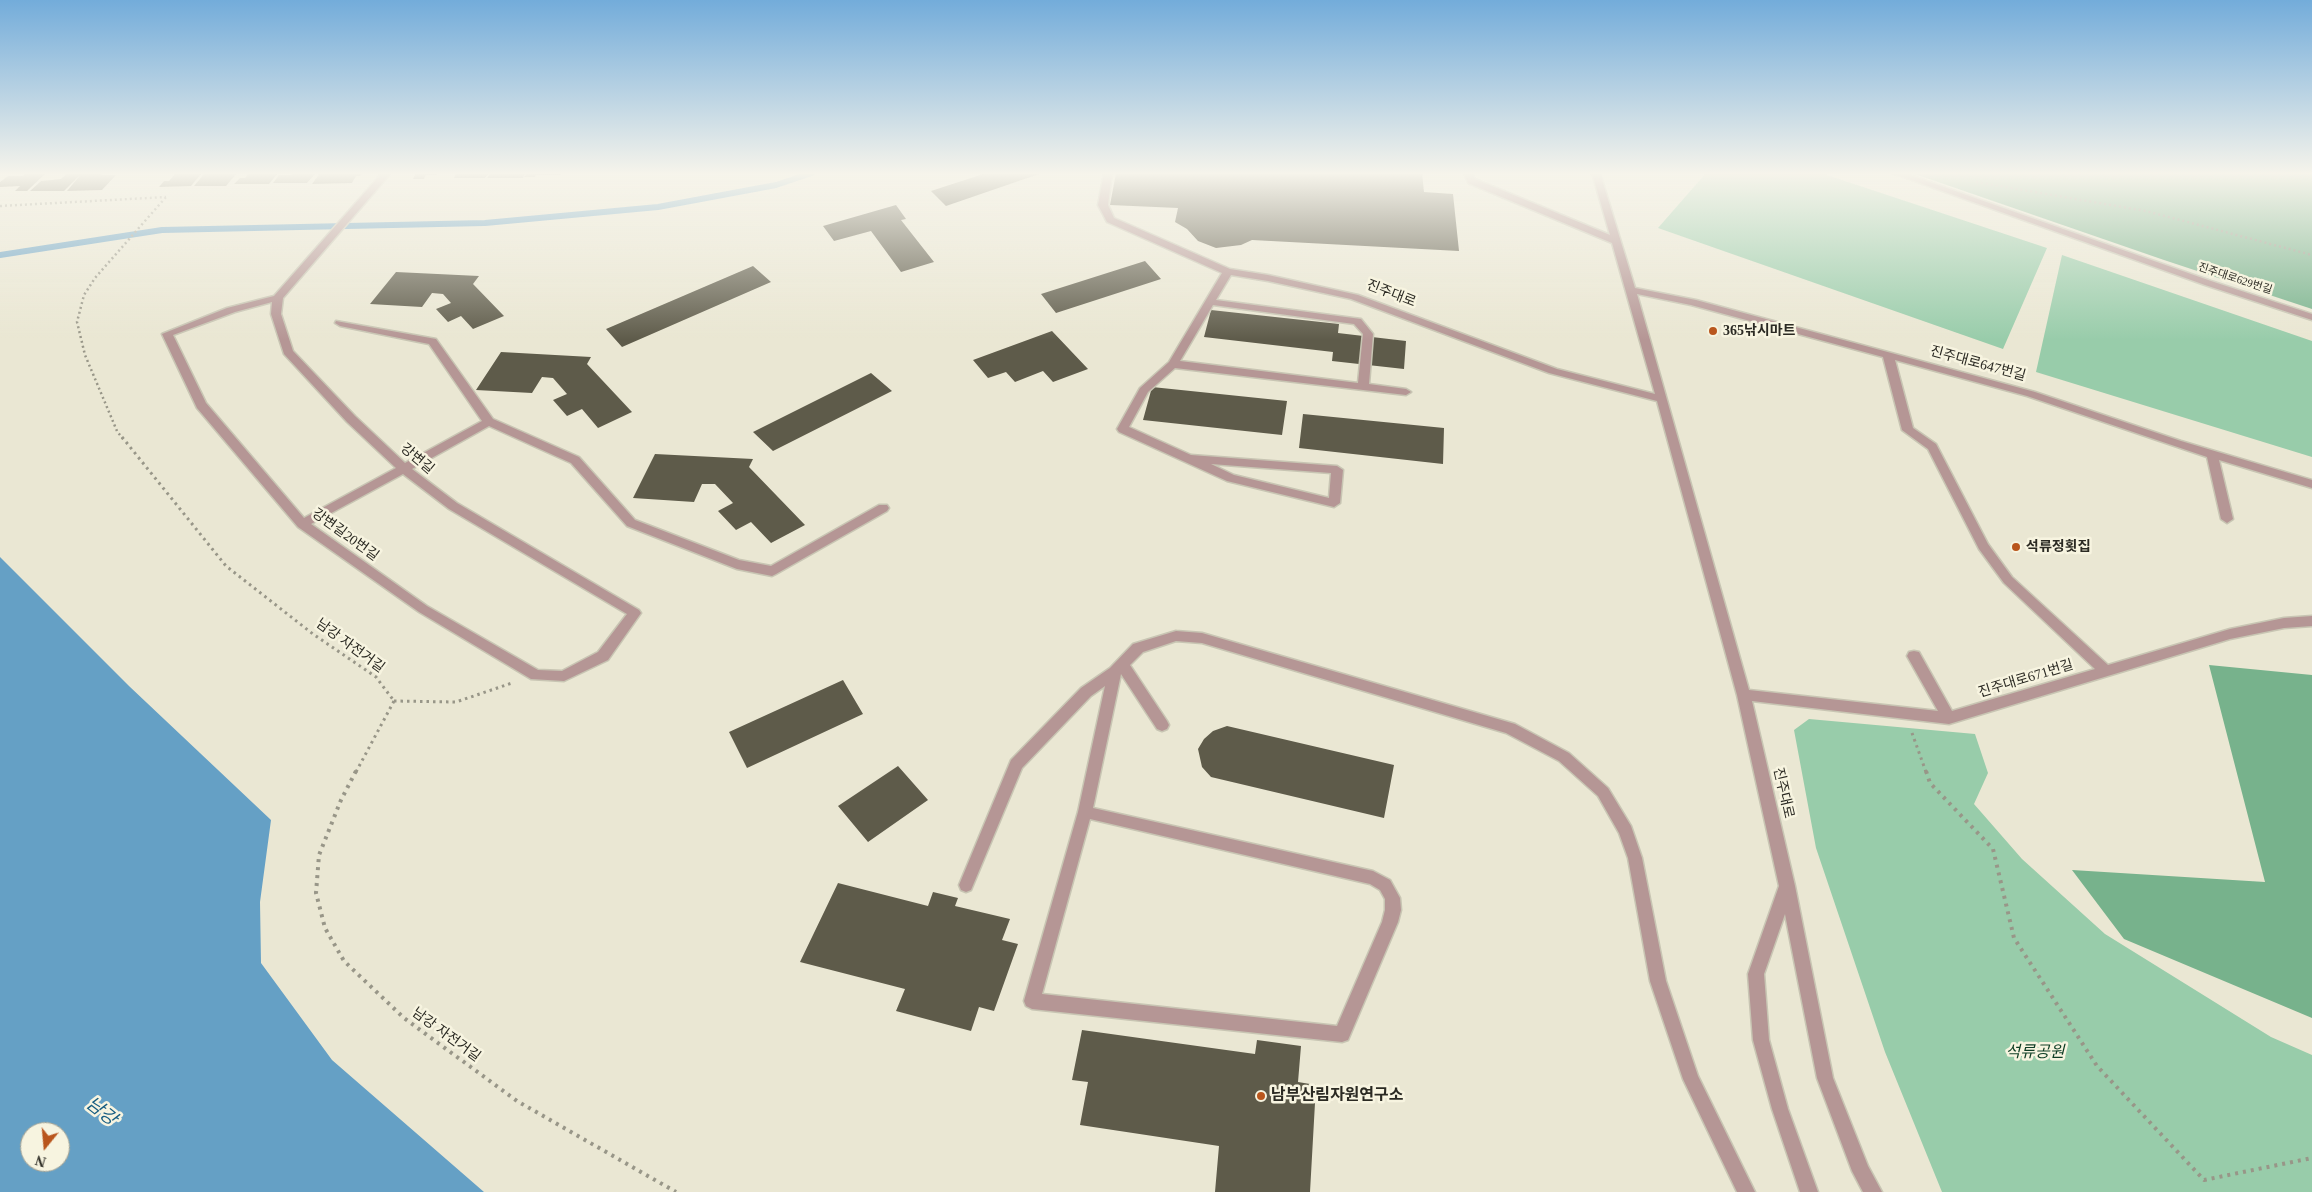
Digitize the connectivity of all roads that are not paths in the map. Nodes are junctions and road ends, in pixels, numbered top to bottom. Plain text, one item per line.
1 (337, 229) edge
2 (1130, 229) edge
3 (1586, 229) edge
4 (1612, 229) edge
5 (2054, 229) edge
6 (1616, 241) junction
7 (1228, 272) junction
8 (1631, 290) junction
9 (278, 298) junction
10 (1211, 302) junction
11 (2312, 317) edge
12 (340, 323) dead end
13 (1888, 355) junction
14 (1173, 364) junction
15 (1363, 387) junction
16 (1406, 392) dead end
17 (1661, 399) junction
18 (489, 422) junction
19 (2212, 454) junction
20 (1190, 458) junction
21 (404, 469) junction
22 (2312, 484) edge
23 (883, 508) dead end
24 (2227, 519) dead end
25 (302, 524) junction
26 (635, 613) joint
27 (2312, 621) edge
28 (1914, 656) dead end
29 (1118, 668) junction
30 (2106, 672) junction
31 (1744, 695) junction
32 (1949, 718) junction
33 (1162, 726) dead end
34 (1085, 812) junction
35 (966, 885) dead end
36 (1787, 886) junction
37 (1746, 1192) edge
38 (1809, 1192) edge
39 (1873, 1192) edge

1 - 9 street
2 - 7 street, 진주대로
3 - 6 street
4 - 6 street, 진주대로
5 - 11 street, 진주대로629번길
6 - 8 street, 진주대로
7 - 10 street
7 - 17 street, 진주대로
8 - 13 street, 진주대로647번길
8 - 17 street, 진주대로
9 - 21 street, 강변길
9 - 25 street, 강변길20번길
10 - 14 street
10 - 15 street
12 - 18 street
13 - 19 street, 진주대로647번길
13 - 30 street
14 - 15 street
14 - 20 street
15 - 16 street
17 - 31 street, 진주대로
18 - 21 street
18 - 23 street
19 - 22 street, 진주대로647번길
19 - 24 street
20 - 20 street
21 - 25 street
21 - 26 street, 강변길
25 - 26 street, 강변길20번길
27 - 30 street, 진주대로671번길
28 - 32 street
29 - 33 street
29 - 34 street
29 - 35 street
29 - 37 street
30 - 32 street, 진주대로671번길
31 - 32 street, 진주대로671번길
31 - 36 street, 진주대로
34 - 34 street
36 - 38 street
36 - 39 street, 진주대로

